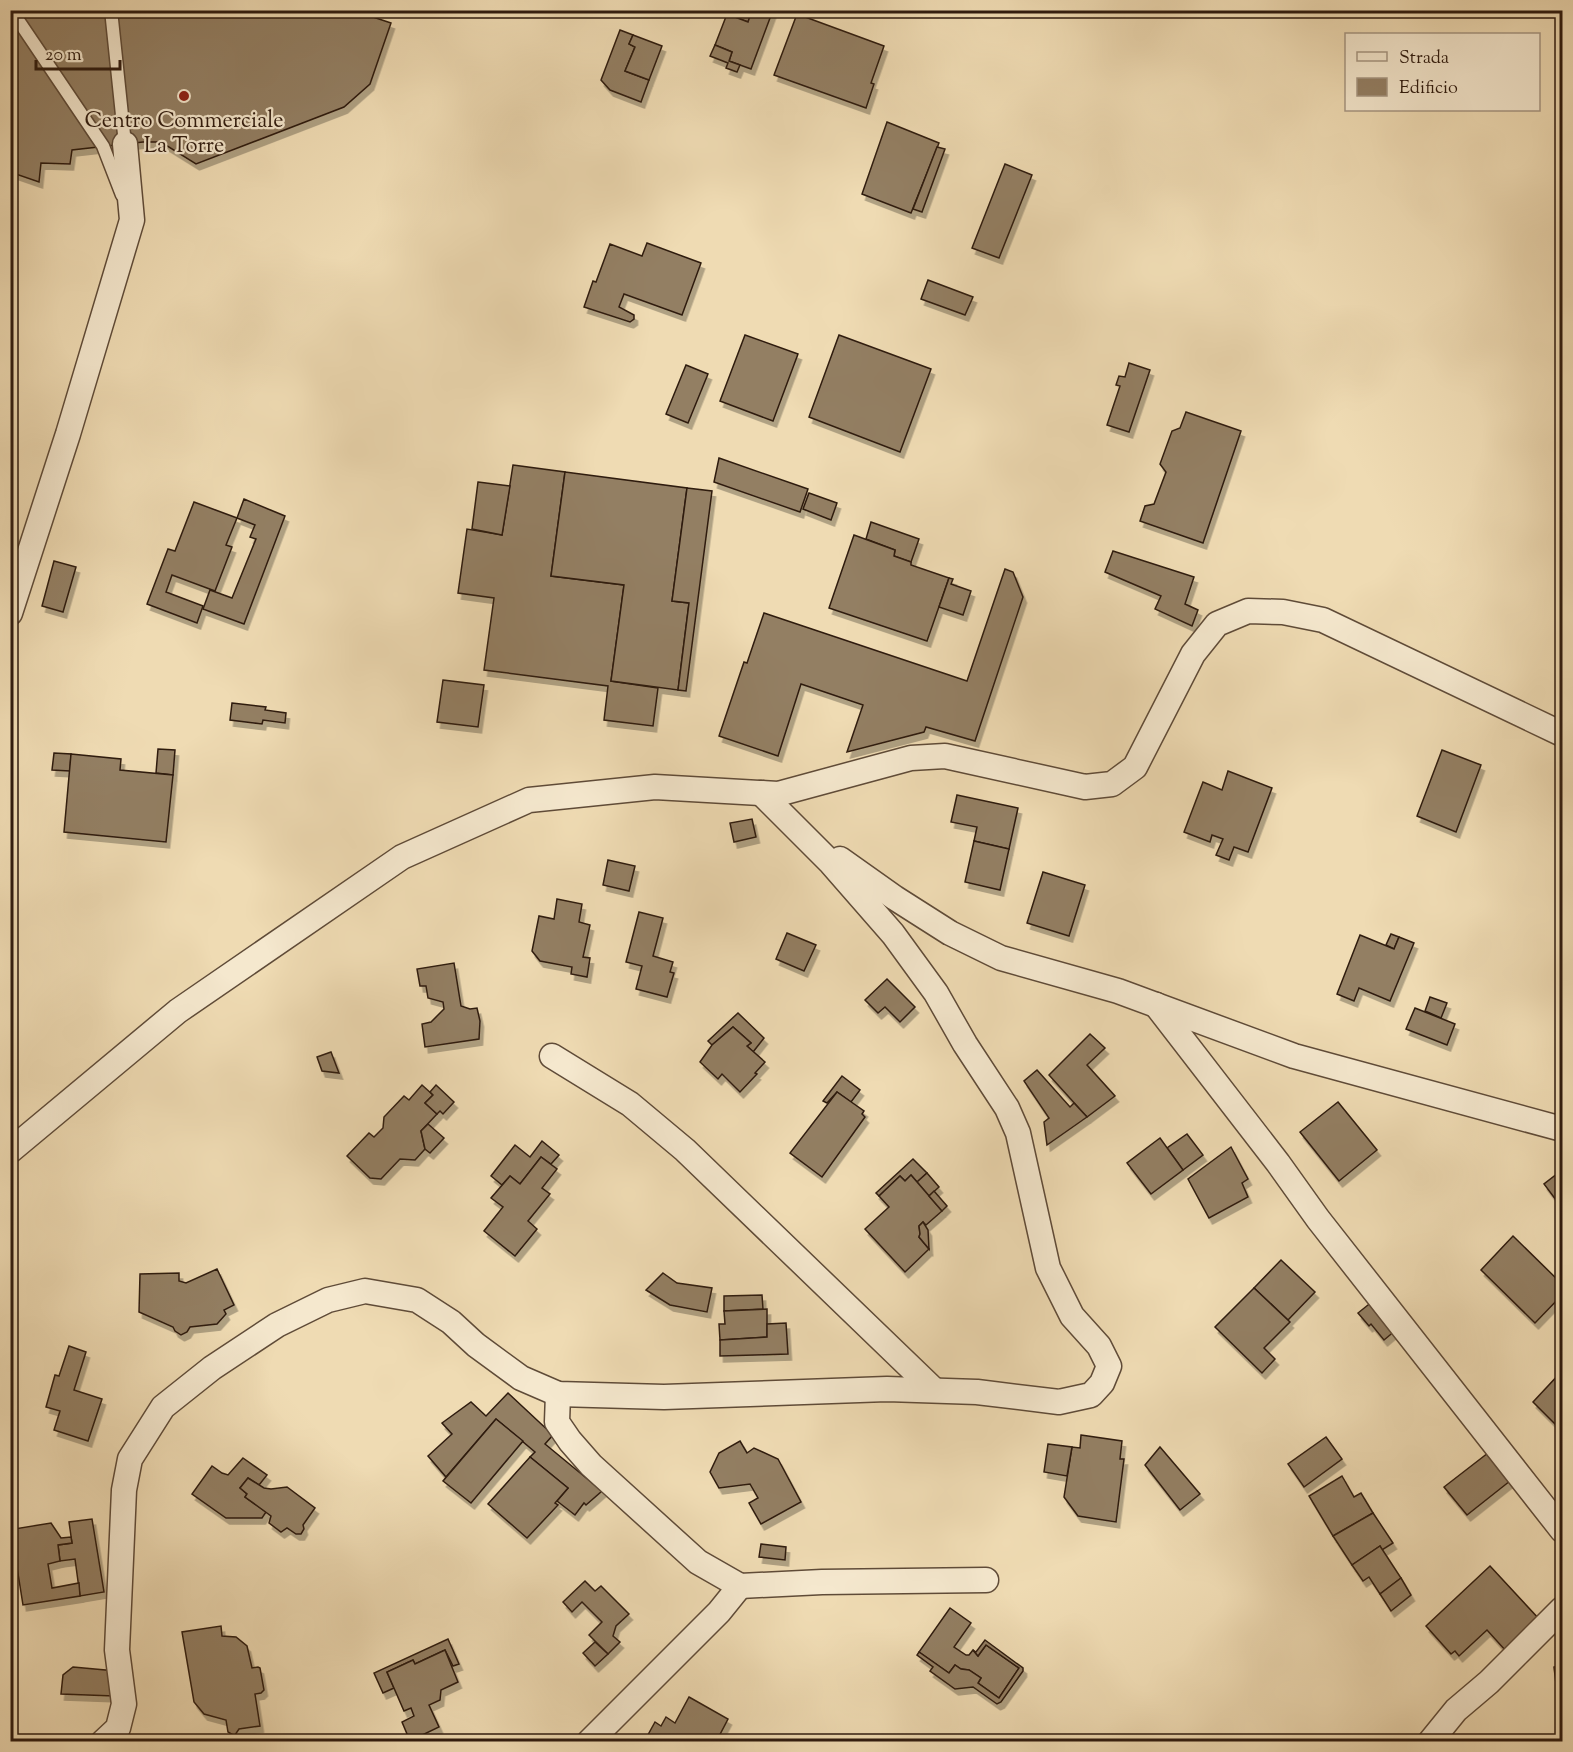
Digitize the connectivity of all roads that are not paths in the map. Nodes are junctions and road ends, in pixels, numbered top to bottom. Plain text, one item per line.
1 (111, 10) edge
2 (18, 14) edge
3 (10, 33) edge
4 (125, 144) joint
5 (132, 220) junction
6 (10, 613) edge
7 (1563, 734) edge
8 (760, 793) junction
9 (798, 830) junction
10 (1156, 1005) junction
11 (552, 1056) dead end
12 (1563, 1129) edge
13 (10, 1150) edge
14 (934, 1390) junction
15 (558, 1394) junction
16 (1563, 1530) edge
17 (987, 1580) dead end
18 (740, 1586) junction
19 (1563, 1609) edge
20 (103, 1742) edge
21 (589, 1742) edge
22 (1430, 1742) edge

1 - 4 lane
2 - 3 lane
2 - 5 lane
4 - 5 street
5 - 6 street
7 - 8 street
8 - 9 street
8 - 13 street
9 - 10 street
9 - 14 street
10 - 12 street
10 - 16 street
11 - 14 street
14 - 15 street
15 - 18 street
15 - 20 street
17 - 18 street
18 - 21 street
19 - 22 street

